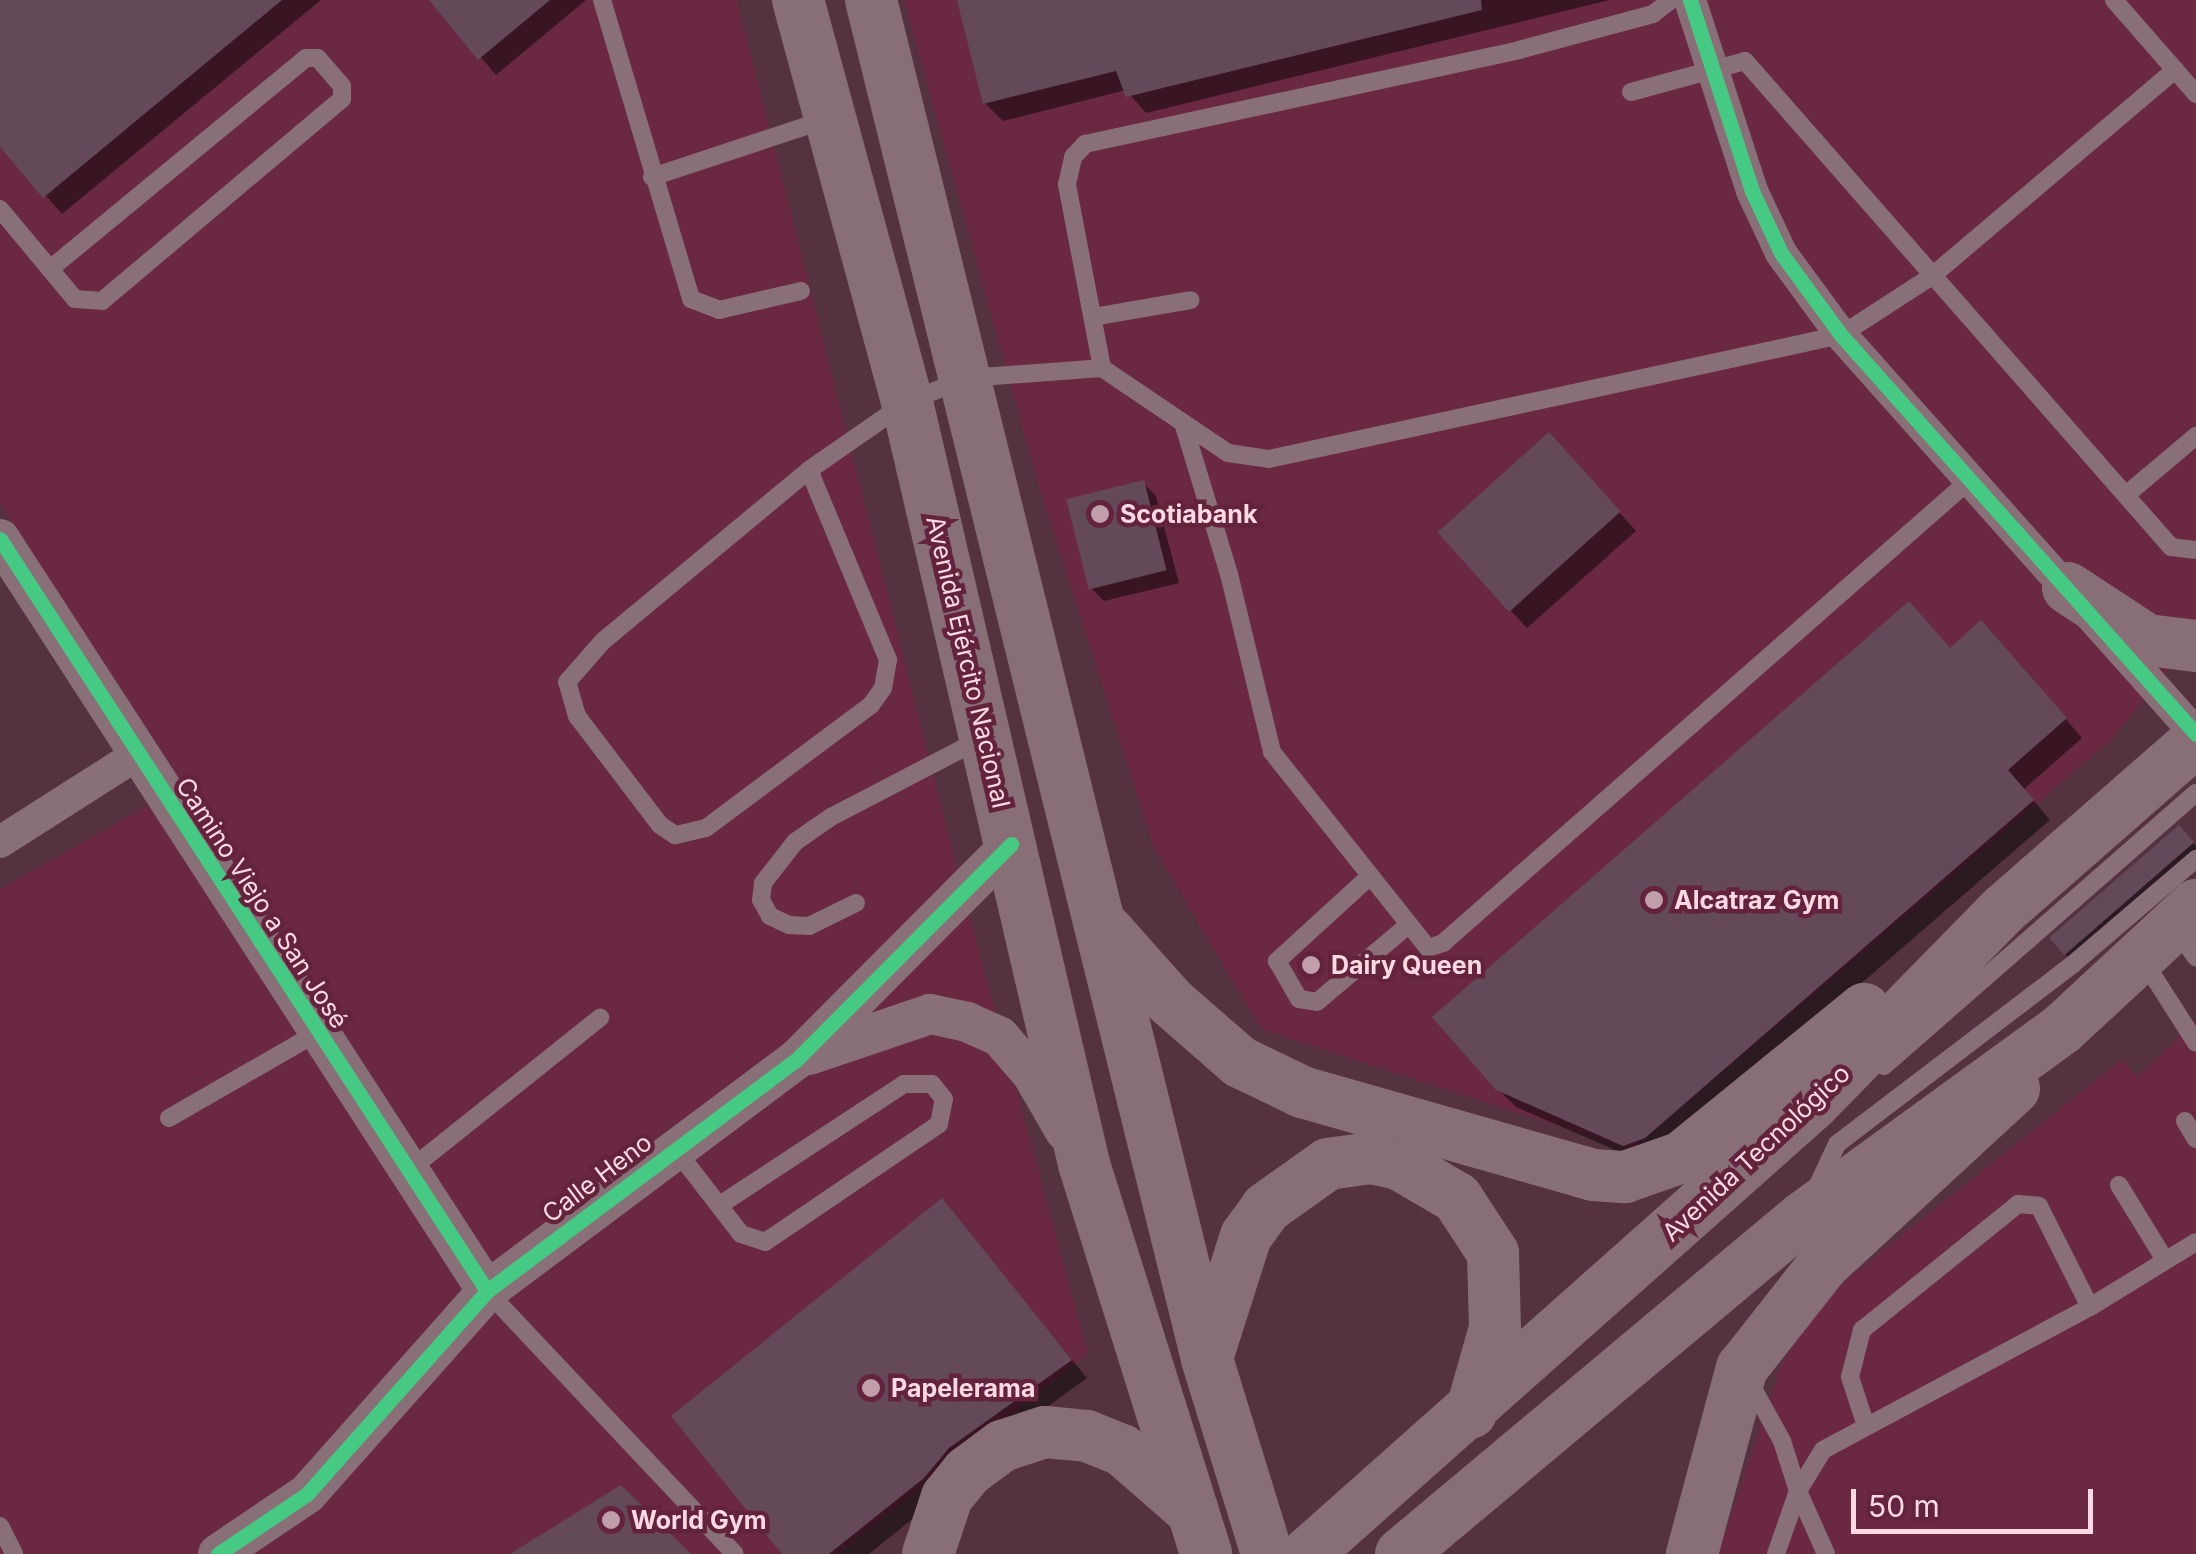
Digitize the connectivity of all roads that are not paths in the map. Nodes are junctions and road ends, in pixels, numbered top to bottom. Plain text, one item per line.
1 (602, 0) edge
2 (798, 0) edge
3 (871, 0) edge
4 (1671, 0) edge
5 (1690, 0) edge
6 (2114, 0) edge
7 (1709, 70) junction
8 (2174, 70) junction
9 (1630, 92) dead end
10 (2196, 94) edge
11 (830, 118) junction
12 (652, 177) junction
13 (0, 209) edge
14 (50, 269) junction
15 (1932, 276) junction
16 (801, 291) dead end
17 (1191, 300) dead end
18 (1093, 317) junction
19 (1841, 335) junction
20 (1102, 368) junction
21 (967, 378) junction
22 (908, 402) junction
23 (1184, 426) junction
24 (2196, 436) edge
25 (809, 470) junction
26 (1972, 478) junction
27 (2126, 495) junction
28 (0, 539) edge
29 (2196, 550) edge
30 (2068, 588) junction
31 (2196, 646) edge
32 (986, 736) junction
33 (2196, 738) edge
34 (134, 756) junction
35 (2196, 793) edge
36 (0, 842) edge
37 (1011, 844) junction
38 (2196, 859) edge
39 (1369, 877) junction
40 (856, 903) dead end
41 (2003, 910) junction
42 (1097, 918) junction
43 (1407, 926) junction
44 (2176, 936) edge
45 (600, 1018) dead end
46 (2062, 1029) junction
47 (317, 1033) junction
48 (2196, 1043) edge
49 (796, 1060) junction
50 (1865, 1083) dead end
51 (1850, 1096) dead end
52 (168, 1118) dead end
53 (2185, 1121) dead end
54 (2196, 1139) edge
55 (1767, 1146) junction
56 (676, 1150) junction
57 (1084, 1164) junction
58 (408, 1171) junction
59 (2119, 1185) dead end
60 (720, 1205) junction
61 (1802, 1218) junction
62 (2196, 1242) edge
63 (2166, 1260) junction
64 (487, 1291) junction
65 (2090, 1307) junction
66 (1207, 1359) junction
67 (1742, 1368) junction
68 (1471, 1413) junction
69 (1866, 1426) junction
70 (1798, 1491) junction
71 (1200, 1533) edge
72 (218, 1554) edge
73 (735, 1554) edge
74 (928, 1554) edge
75 (1267, 1554) edge
76 (1307, 1554) edge
77 (1400, 1554) edge
78 (1692, 1554) edge
79 (1776, 1554) edge
80 (1826, 1554) edge

1 - 12 lane
2 - 11 main road, Avenida Ejército Nacional
3 - 21 main road
4 - 18 lane
5 - 7 street
6 - 8 lane
7 - 9 lane
7 - 15 lane
7 - 19 street
8 - 10 lane
8 - 15 lane
11 - 12 lane
11 - 22 main road, Avenida Ejército Nacional
12 - 16 lane
13 - 14 lane
14 - 14 lane
15 - 19 lane
15 - 27 lane
17 - 18 lane
18 - 20 lane
19 - 23 lane
19 - 26 street
20 - 21 lane
20 - 23 lane
21 - 22 lane
21 - 42 main road
22 - 25 lane
22 - 32 main road, Avenida Ejército Nacional
23 - 39 lane
24 - 27 lane
25 - 25 lane
26 - 30 street
26 - 43 lane
27 - 29 lane
28 - 34 street, Camino Viejo a San José
30 - 31 main road
30 - 33 street
32 - 37 main road, Avenida Ejército Nacional
32 - 40 lane
33 - 41 main road, Avenida Tecnológico
34 - 36 street
34 - 47 street, Camino Viejo a San José
35 - 50 lane
37 - 49 street, Calle Heno
37 - 57 main road, Avenida Ejército Nacional
38 - 61 lane
39 - 43 lane
39 - 43 lane
41 - 42 main road
41 - 55 main road, Avenida Tecnológico
42 - 66 main road
44 - 46 main road
44 - 48 lane
45 - 58 lane
46 - 61 main road
46 - 67 main road
47 - 52 lane
47 - 58 street, Camino Viejo a San José
49 - 56 street, Calle Heno
49 - 57 street, Calle Heno
51 - 55 lane
53 - 54 lane
55 - 68 main road, Avenida Tecnológico
56 - 60 lane
56 - 64 street, Calle Heno
57 - 71 main road, Avenida Ejército Nacional
58 - 64 street, Camino Viejo a San José
59 - 63 lane
60 - 60 lane
61 - 77 main road
62 - 63 lane
63 - 65 lane
64 - 72 street, Calle Heno
64 - 73 lane
65 - 69 lane
65 - 69 lane
66 - 68 main road
66 - 75 main road
67 - 70 lane
67 - 78 main road
68 - 76 main road, Avenida Tecnológico
69 - 70 lane
70 - 79 lane
70 - 80 lane
71 - 74 main road

